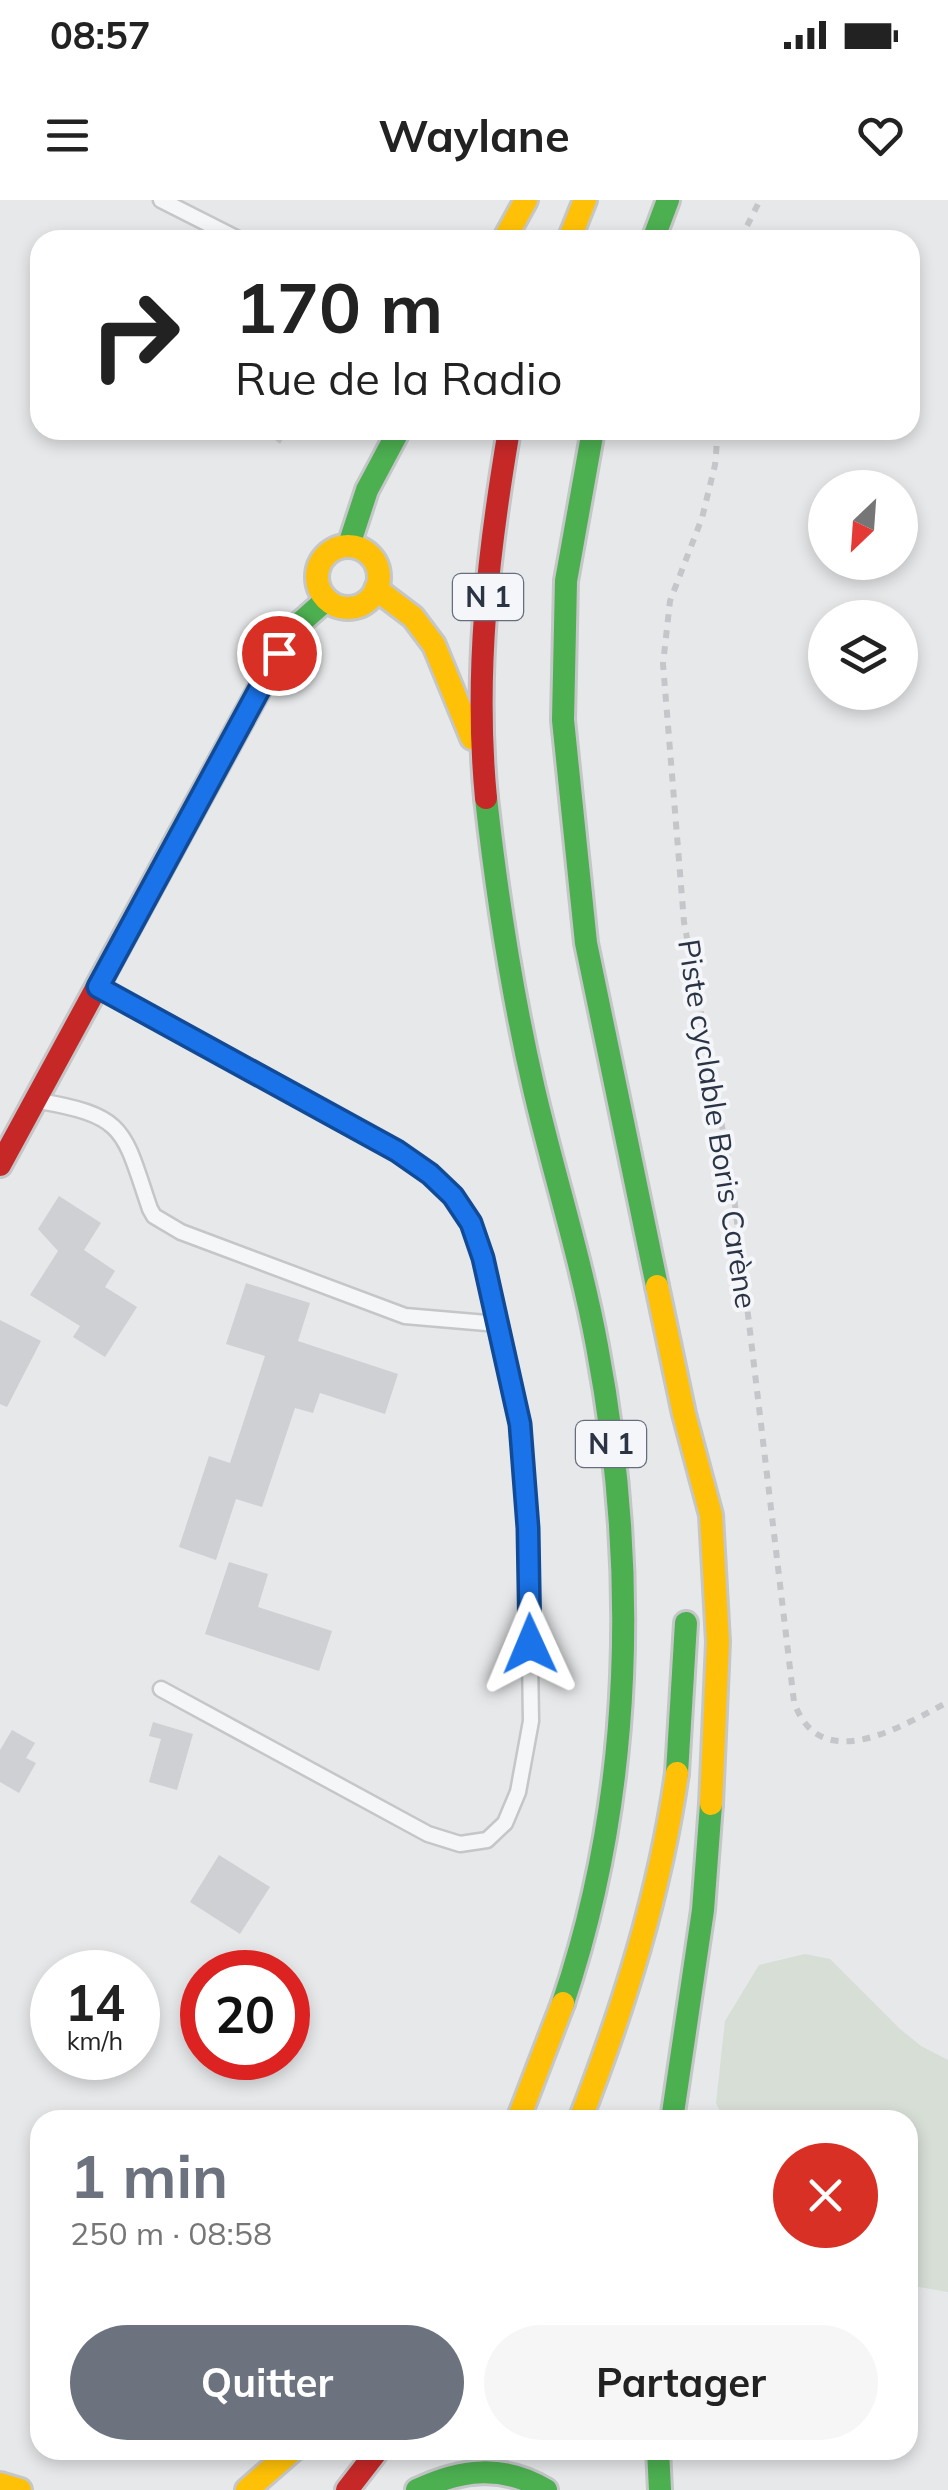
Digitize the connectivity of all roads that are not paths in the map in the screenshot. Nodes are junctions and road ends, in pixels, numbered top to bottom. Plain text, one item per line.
1 (162, 200) edge
2 (526, 200) edge
3 (585, 200) edge
4 (668, 200) edge
5 (220, 230) edge
6 (510, 230) edge
7 (573, 230) edge
8 (658, 230) edge
9 (394, 440) edge
10 (507, 440) edge
11 (591, 440) edge
12 (349, 545) junction
13 (376, 589) junction
14 (326, 600) junction
15 (483, 765) junction
16 (98, 987) junction
17 (37, 1101) junction
18 (0, 1165) edge
19 (498, 1324) junction
20 (684, 1414) junction
21 (686, 1506) dead end
22 (688, 1597) dead end
23 (161, 1689) dead end
24 (522, 2110) edge
25 (584, 2110) edge
26 (673, 2110) edge
27 (282, 2460) edge
28 (294, 2460) edge
29 (370, 2460) edge
30 (658, 2460) edge
31 (0, 2486) edge
32 (16, 2490) edge
33 (247, 2490) edge
34 (268, 2490) edge
35 (347, 2490) edge
36 (418, 2490) edge
37 (546, 2490) edge
38 (660, 2490) edge

1 - 5 lane
2 - 6 main road
3 - 7 main road
4 - 8 main road
9 - 12 main road
10 - 15 main road, N 1
11 - 20 main road, N 1
12 - 13 main road
12 - 14 main road
13 - 14 main road
13 - 15 main road
14 - 16 main road
15 - 24 main road, N 1
16 - 17 main road
16 - 19 lane
17 - 18 main road
17 - 19 lane
19 - 23 lane
20 - 21 main road, N 1
20 - 26 main road
22 - 25 main road
27 - 33 main road
28 - 34 main road
29 - 35 main road
30 - 38 main road
31 - 32 main road
36 - 37 main road

